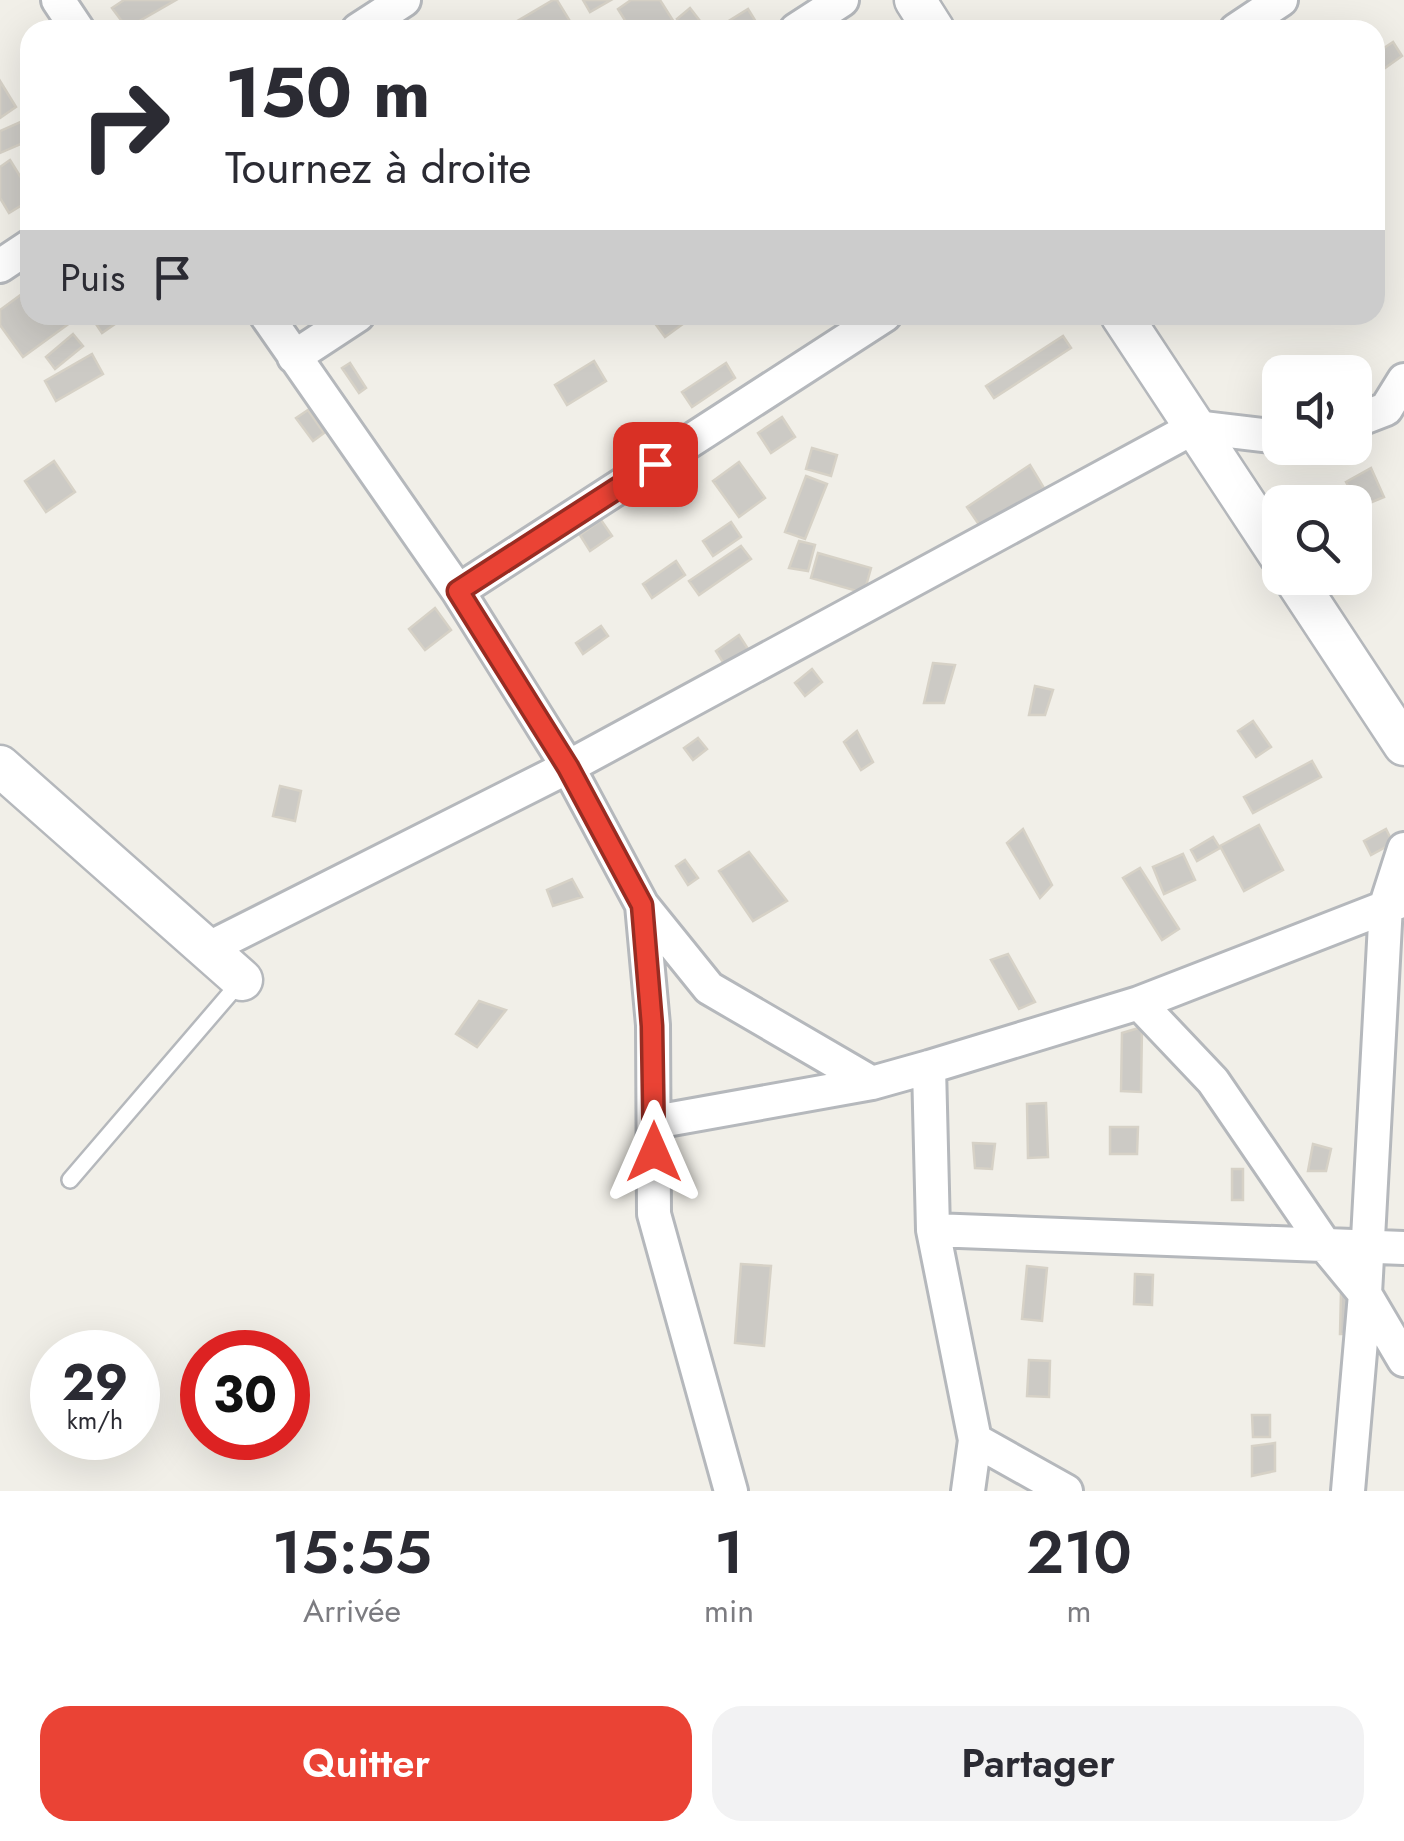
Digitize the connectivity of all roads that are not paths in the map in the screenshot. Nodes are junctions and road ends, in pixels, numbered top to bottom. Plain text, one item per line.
1 (404, 0) edge
2 (842, 0) edge
3 (1281, 0) edge
4 (373, 20) edge
5 (811, 20) edge
6 (1251, 20) edge
7 (273, 325) edge
8 (343, 325) edge
9 (870, 325) edge
10 (1129, 325) edge
11 (294, 357) junction
12 (1404, 380) edge
13 (1372, 414) edge
14 (1195, 427) junction
15 (1262, 435) edge
16 (1262, 529) edge
17 (458, 591) junction
18 (1305, 595) edge
19 (1404, 745) edge
20 (0, 766) edge
21 (568, 767) junction
22 (1404, 849) edge
23 (1395, 902) edge
24 (642, 905) junction
25 (207, 949) junction
26 (242, 980) joint
27 (1139, 1003) junction
28 (929, 1067) junction
29 (872, 1083) junction
30 (655, 1122) junction
31 (70, 1180) dead end
32 (933, 1230) junction
33 (1327, 1248) junction
34 (1368, 1248) junction
35 (1404, 1248) edge
36 (1365, 1294) junction
37 (1404, 1360) edge
38 (975, 1440) junction
39 (732, 1491) edge
40 (968, 1491) edge
41 (1066, 1491) edge
42 (1348, 1491) edge

1 - 4 street
2 - 5 street
3 - 6 street
7 - 11 street
8 - 11 street
9 - 17 street
10 - 14 street
11 - 17 street
12 - 13 street
14 - 15 street
14 - 16 street
14 - 21 street
17 - 21 street
18 - 19 street
20 - 25 street
21 - 24 street
21 - 25 street
22 - 23 street
23 - 27 street
23 - 34 street
24 - 29 street
24 - 30 street
25 - 26 street
26 - 31 lane
27 - 28 street
27 - 33 street
28 - 29 street
28 - 32 street
29 - 30 street
30 - 39 street
32 - 33 street
32 - 38 street
33 - 34 street
33 - 36 street
34 - 35 street
34 - 36 street
36 - 37 street
36 - 42 street
38 - 40 street
38 - 41 street

